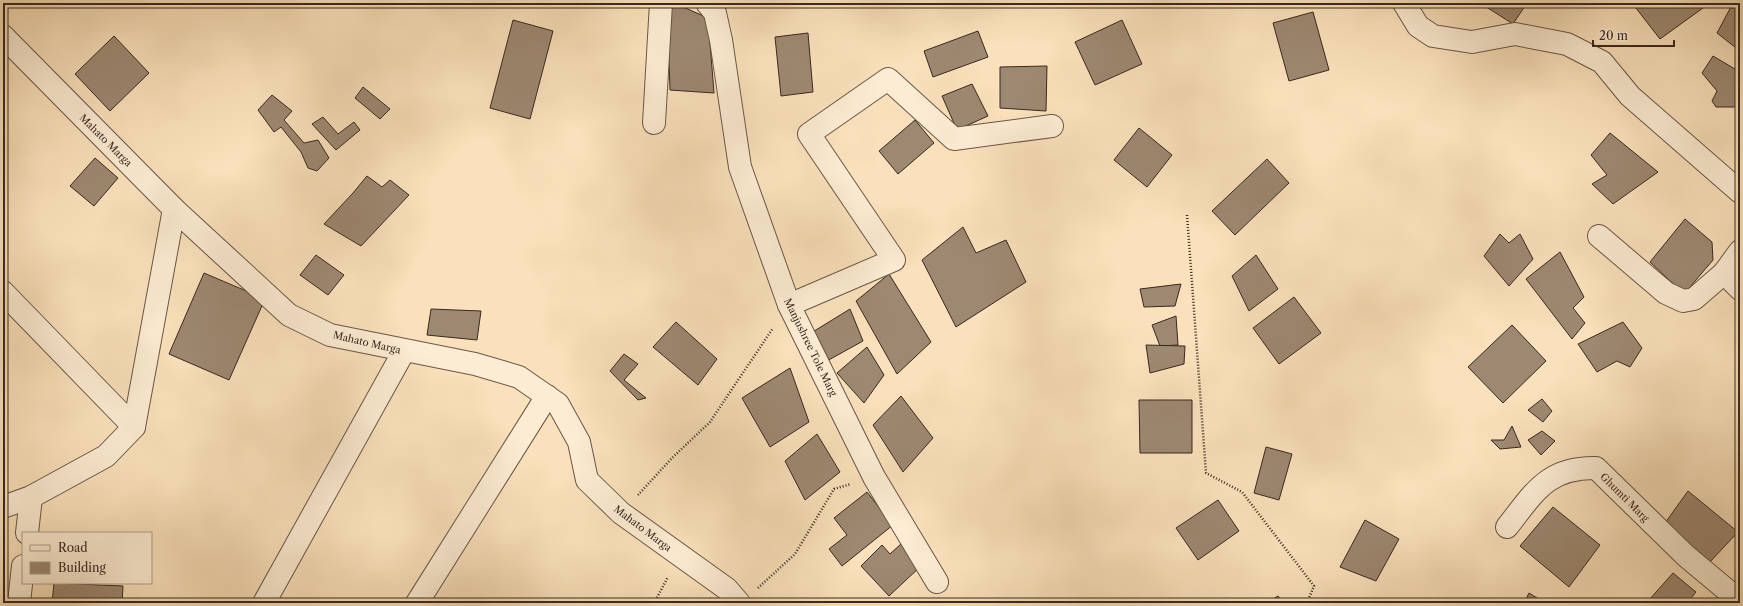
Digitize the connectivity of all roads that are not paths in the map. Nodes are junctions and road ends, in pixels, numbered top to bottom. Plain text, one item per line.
1 (661, 3) edge
2 (707, 3) edge
3 (1404, 3) edge
4 (3, 36) edge
5 (654, 123) dead end
6 (1052, 126) dead end
7 (1740, 192) edge
8 (174, 209) junction
9 (1599, 236) dead end
10 (1740, 251) edge
11 (1724, 273) junction
12 (1740, 289) edge
13 (3, 292) edge
14 (789, 305) junction
15 (404, 350) junction
16 (547, 396) junction
17 (134, 427) junction
18 (31, 497) junction
19 (3, 507) edge
20 (1507, 527) dead end
21 (27, 532) edge
22 (22, 575) edge
23 (937, 582) dead end
24 (748, 599) edge
25 (1740, 600) edge
26 (19, 603) edge
27 (264, 603) edge
28 (417, 603) edge

1 - 5 street
2 - 14 street, Manjushree Tole Marg
3 - 7 street
4 - 8 street, Mahato Marga
6 - 14 street
8 - 15 street, Mahato Marga
8 - 17 street
9 - 11 street
10 - 11 street
11 - 12 street
13 - 17 street
14 - 23 street, Manjushree Tole Marg
15 - 16 street, Mahato Marga
15 - 27 street
16 - 24 street, Mahato Marga
16 - 28 street
17 - 18 street
18 - 19 street
18 - 21 street
20 - 25 street, Ghumti Marg
22 - 26 street

